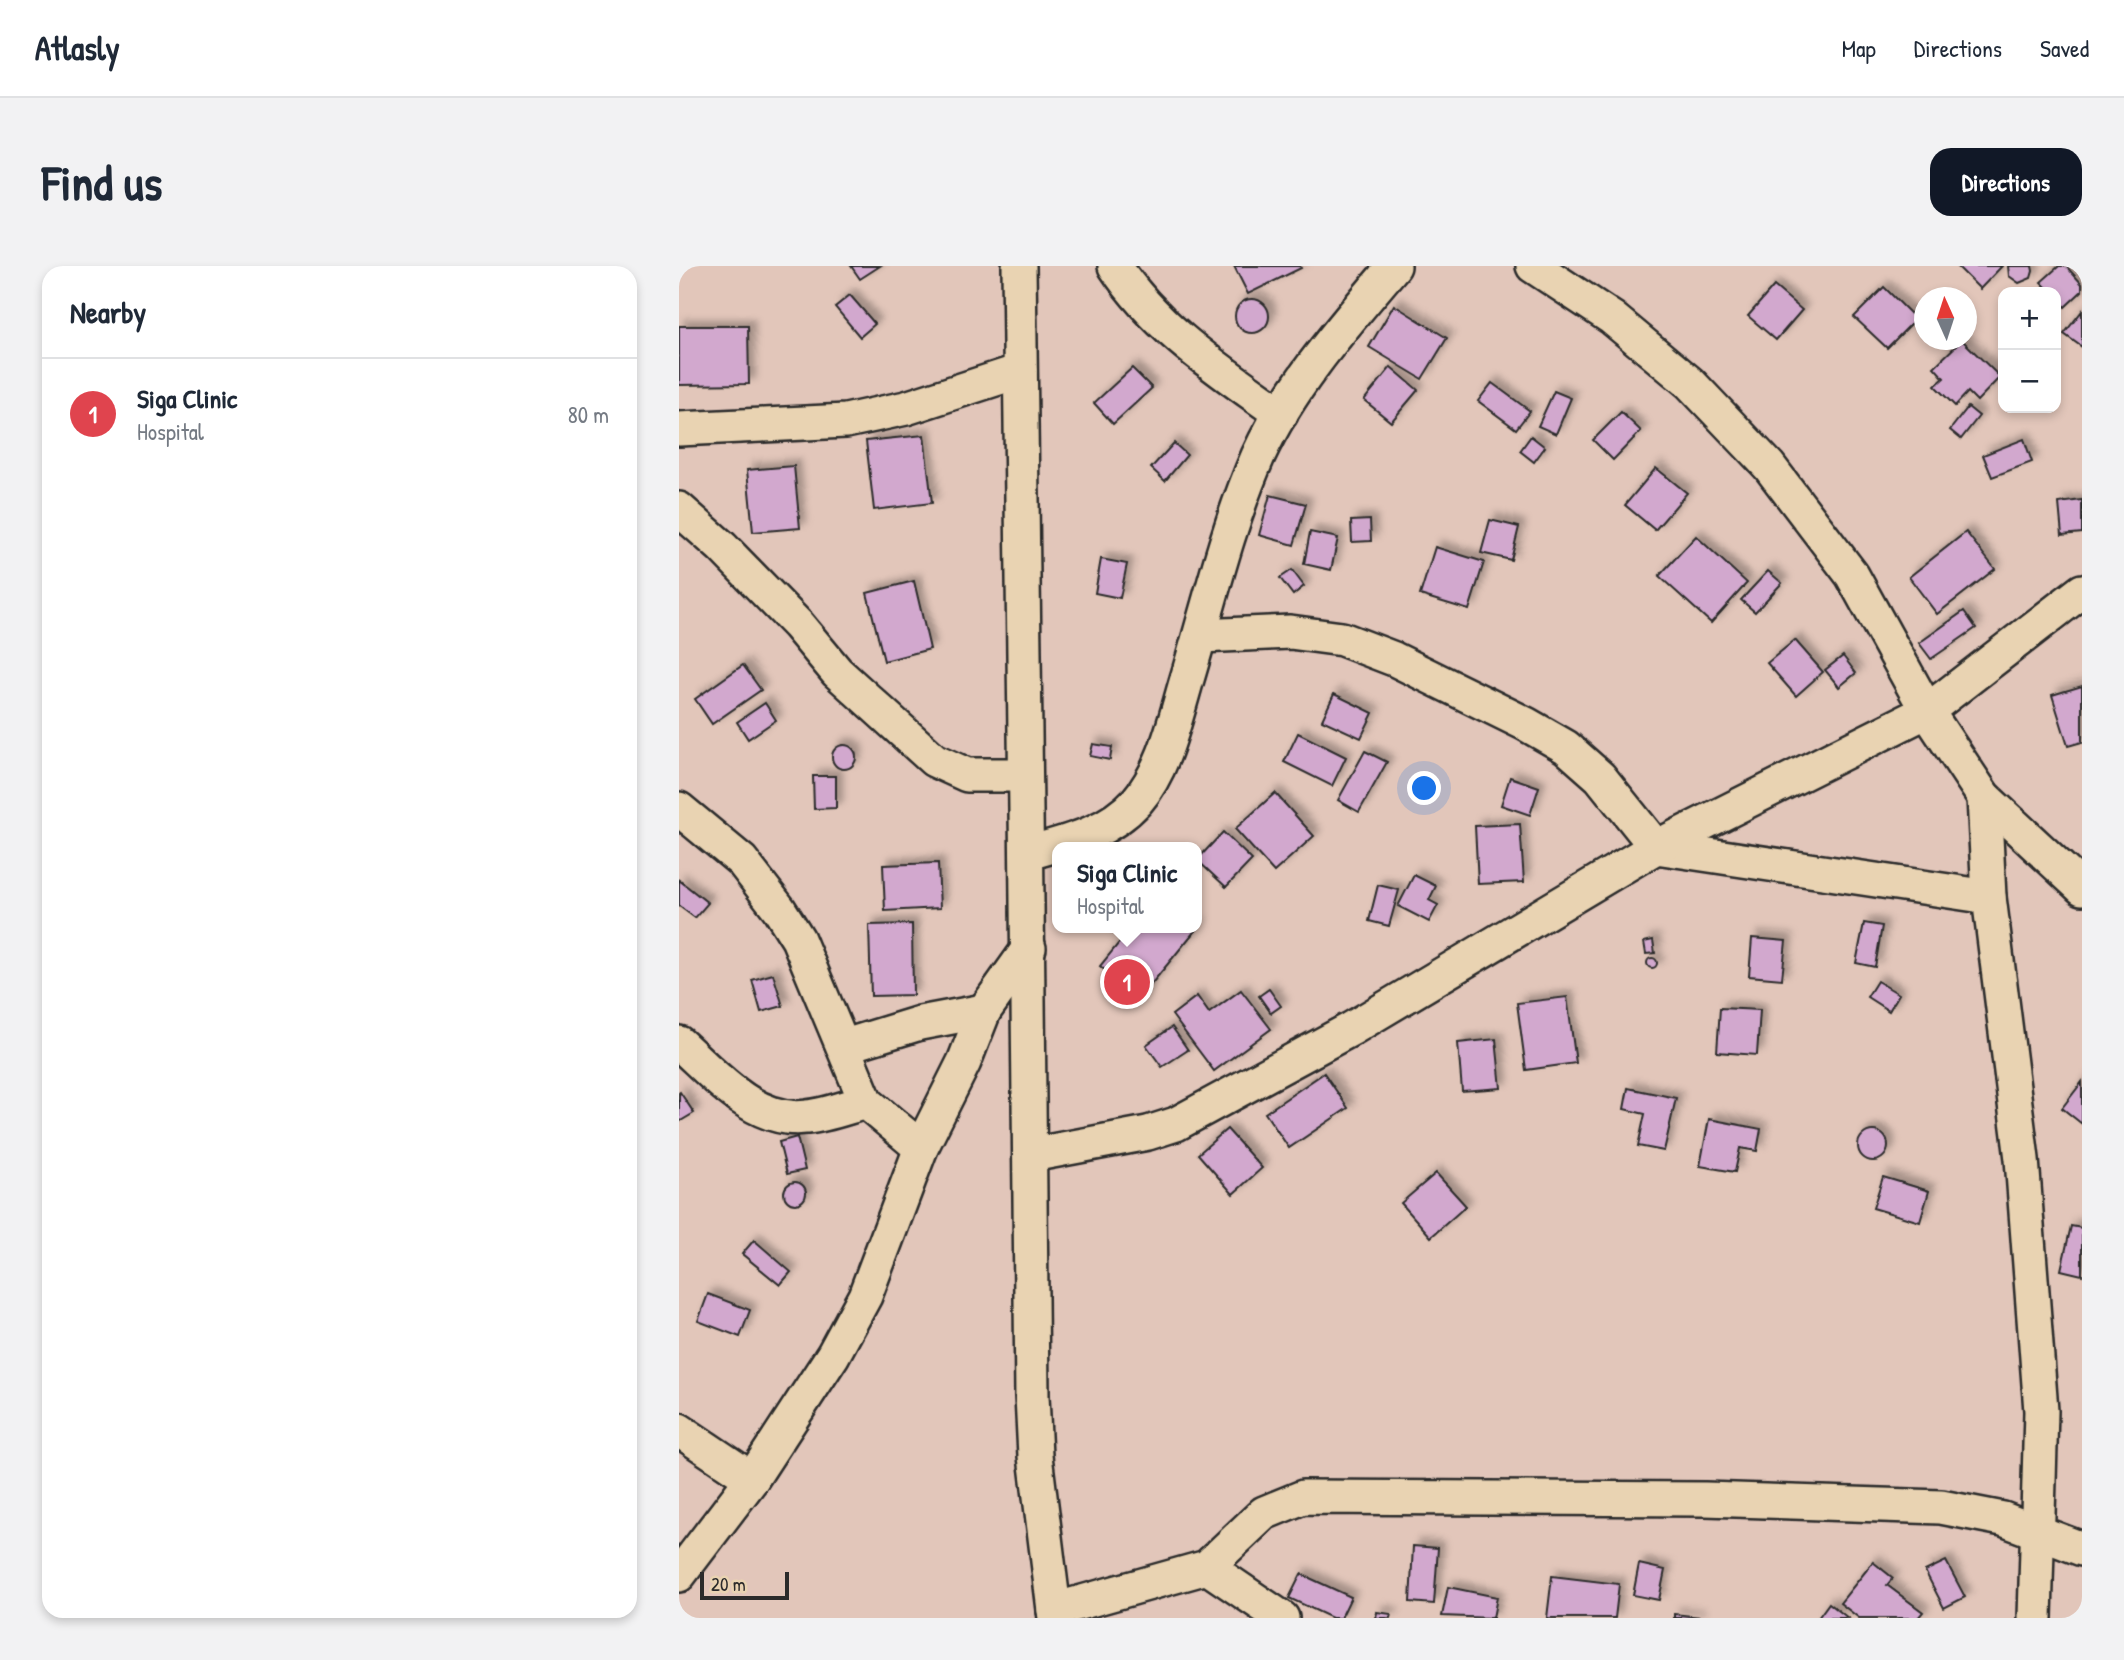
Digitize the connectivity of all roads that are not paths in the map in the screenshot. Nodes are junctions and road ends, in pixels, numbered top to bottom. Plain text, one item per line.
1 (1019, 266) edge
2 (1115, 266) edge
3 (1394, 266) edge
4 (1533, 266) edge
5 (1020, 371) junction
6 (1281, 414) junction
7 (679, 429) edge
8 (679, 509) edge
9 (2075, 607) edge
10 (1200, 636) junction
11 (1927, 711) junction
12 (1024, 775) junction
13 (1984, 797) junction
14 (679, 809) edge
15 (1069, 842) edge
16 (1052, 847) edge
17 (1656, 847) junction
18 (1028, 853) junction
19 (2082, 888) edge
20 (1989, 897) junction
21 (1029, 948) junction
22 (985, 1011) junction
23 (679, 1043) edge
24 (845, 1046) junction
25 (866, 1102) junction
26 (921, 1148) junction
27 (1031, 1155) junction
28 (679, 1430) edge
29 (751, 1479) junction
30 (2038, 1533) junction
31 (2082, 1549) edge
32 (1207, 1567) junction
33 (679, 1575) edge
34 (1054, 1614) edge
35 (1282, 1618) edge
36 (2035, 1618) edge

1 - 5 street
2 - 6 street
3 - 6 street
4 - 11 street
5 - 7 street
5 - 12 street
6 - 10 street
8 - 12 street
9 - 11 street
10 - 15 street
10 - 17 street
11 - 13 street
11 - 17 street
12 - 18 street
13 - 19 street
13 - 20 street
14 - 24 street
16 - 18 street
17 - 20 street
17 - 27 street
18 - 21 street
20 - 30 street
21 - 22 street
21 - 27 street
22 - 24 street
22 - 26 street
23 - 25 street
24 - 25 street
25 - 26 street
26 - 29 street
27 - 34 street
28 - 29 street
29 - 33 street
30 - 31 street
30 - 32 street
30 - 36 street
32 - 34 street
32 - 35 street

